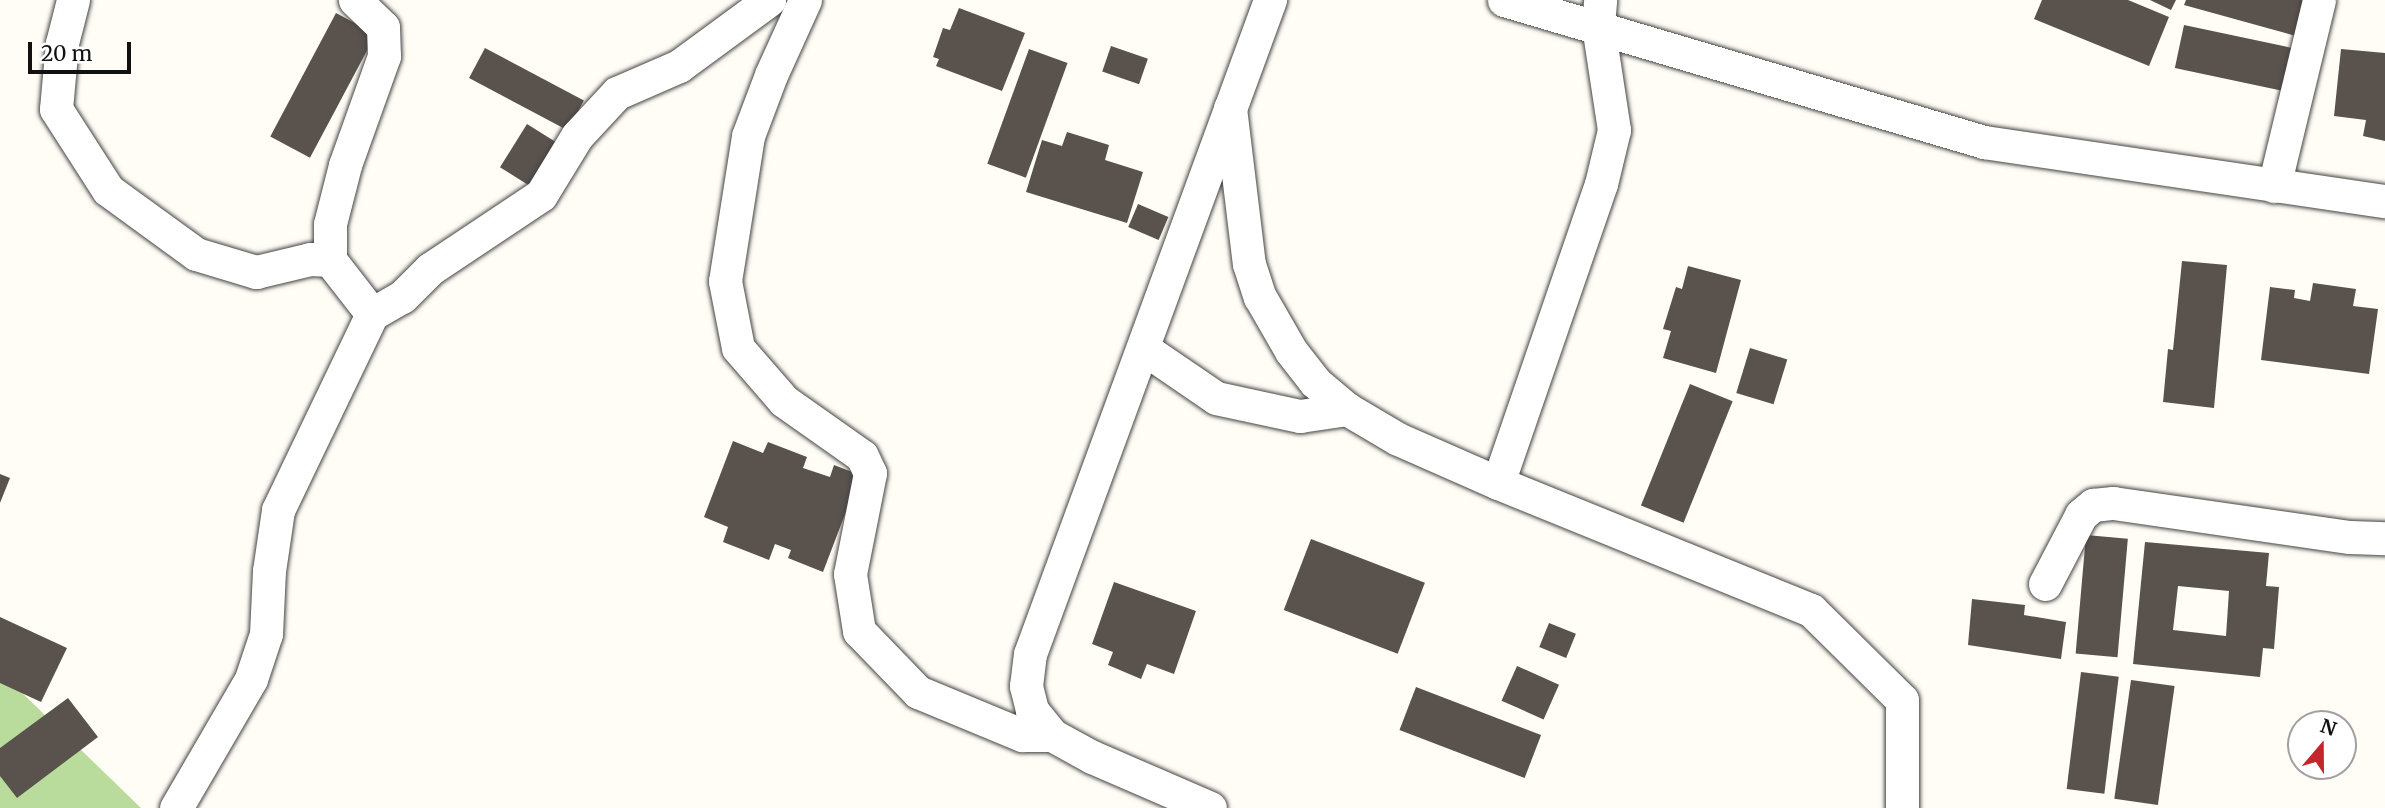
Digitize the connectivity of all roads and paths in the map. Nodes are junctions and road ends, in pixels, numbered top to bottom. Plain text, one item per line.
1 (73, 0) edge
2 (355, 0) edge
3 (769, 0) edge
4 (805, 0) edge
5 (1270, 0) edge
6 (1504, 0) edge
7 (2319, 0) edge
8 (1599, 13) edge
9 (1230, 108) junction
10 (2274, 186) junction
11 (2385, 201) edge
12 (330, 260) junction
13 (372, 314) junction
14 (1143, 348) junction
15 (1348, 409) junction
16 (1498, 484) junction
17 (2385, 538) edge
18 (2045, 584) dead end
19 (1052, 735) junction
20 (176, 808) edge
21 (1210, 808) edge
22 (1902, 808) edge

1 - 12 street
2 - 12 street
3 - 13 street
4 - 19 street
5 - 9 street
6 - 8 street
7 - 10 street
8 - 10 street
8 - 16 street
9 - 14 street
9 - 15 street
10 - 11 street
12 - 13 street
13 - 20 street
14 - 15 street
14 - 19 street
15 - 16 street
16 - 22 street
17 - 18 street
19 - 21 street

